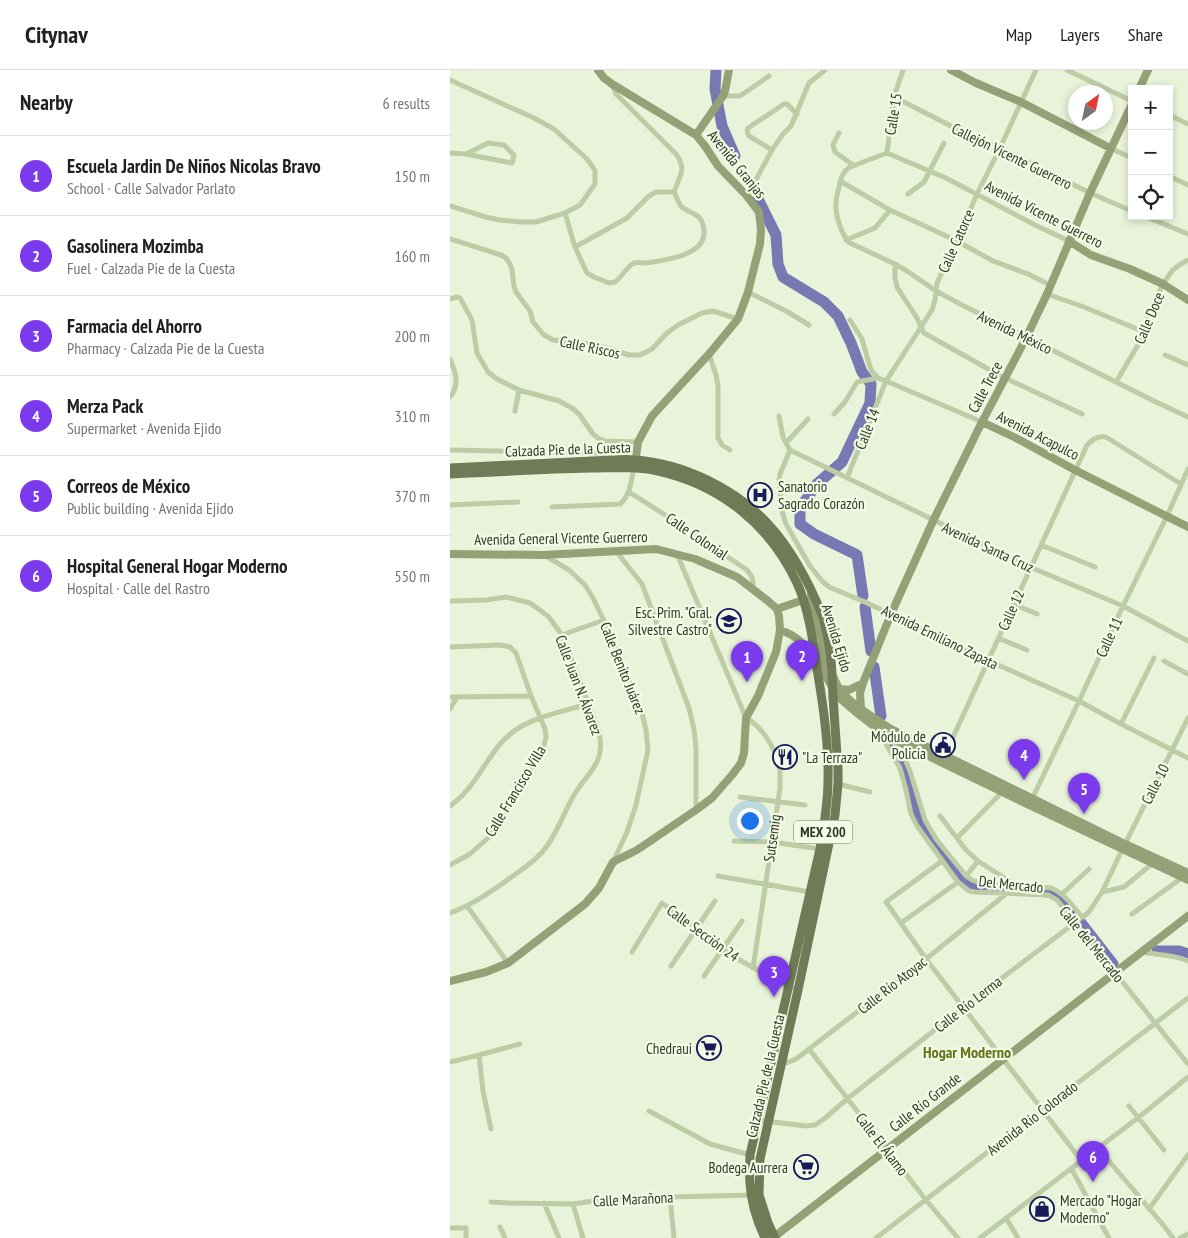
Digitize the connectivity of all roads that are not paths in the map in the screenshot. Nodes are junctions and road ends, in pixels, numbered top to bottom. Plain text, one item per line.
1 (598, 70) edge
2 (728, 70) edge
3 (825, 70) edge
4 (903, 70) edge
5 (951, 70) edge
6 (1036, 70) edge
7 (1067, 70) edge
8 (1148, 70) edge
9 (769, 76) dead end
10 (450, 80) edge
11 (612, 84) junction
12 (1141, 85) edge
13 (723, 96) junction
14 (894, 97) junction
15 (1128, 101) edge
16 (1021, 102) junction
17 (1128, 111) edge
18 (797, 114) junction
19 (1173, 117) edge
20 (1188, 124) edge
21 (839, 133) dead end
22 (696, 135) junction
23 (944, 143) dead end
24 (1000, 148) junction
25 (1110, 148) junction
26 (772, 150) junction
27 (450, 153) edge
28 (887, 153) junction
29 (466, 154) junction
30 (1128, 156) edge
31 (853, 166) junction
32 (931, 171) junction
33 (1173, 178) edge
34 (840, 181) junction
35 (1188, 185) edge
36 (674, 192) junction
37 (1090, 193) junction
38 (908, 194) dead end
39 (977, 194) junction
40 (747, 196) junction
41 (450, 206) edge
42 (1128, 209) edge
43 (890, 210) junction
44 (565, 213) junction
45 (1154, 220) edge
46 (1188, 234) edge
47 (450, 239) edge
48 (846, 240) junction
49 (957, 241) junction
50 (1069, 241) junction
51 (575, 247) junction
52 (1188, 260) edge
53 (895, 264) junction
54 (1163, 284) junction
55 (1050, 285) junction
56 (748, 292) junction
57 (936, 292) junction
58 (1047, 294) junction
59 (450, 299) edge
60 (1188, 300) edge
61 (738, 319) junction
62 (850, 320) dead end
63 (809, 325) dead end
64 (922, 327) junction
65 (1142, 331) junction
66 (1026, 338) junction
67 (709, 354) junction
68 (1165, 356) dead end
69 (450, 359) edge
70 (1188, 365) edge
71 (878, 378) junction
72 (1006, 378) junction
73 (886, 381) junction
74 (1116, 382) junction
75 (519, 390) junction
76 (450, 397) edge
77 (515, 412) dead end
78 (834, 414) dead end
79 (1082, 414) dead end
80 (779, 416) dead end
81 (1188, 417) edge
82 (808, 419) dead end
83 (982, 422) junction
84 (638, 442) junction
85 (786, 443) junction
86 (450, 450) edge
87 (730, 450) dead end
88 (790, 450) junction
89 (612, 460) junction
90 (635, 464) junction
91 (450, 468) edge
92 (1188, 469) edge
93 (1075, 470) junction
94 (450, 474) edge
95 (1186, 477) edge
96 (847, 478) junction
97 (1181, 484) junction
98 (629, 492) junction
99 (518, 502) dead end
100 (450, 505) edge
101 (552, 507) dead end
102 (1167, 516) junction
103 (934, 521) junction
104 (1188, 526) edge
105 (1041, 544) junction
106 (616, 551) junction
107 (450, 554) edge
108 (677, 554) junction
109 (542, 555) junction
110 (1095, 566) dead end
111 (1030, 567) junction
112 (810, 589) junction
113 (754, 590) junction
114 (803, 600) junction
115 (450, 601) edge
116 (1014, 604) junction
117 (1123, 606) junction
118 (777, 609) junction
119 (891, 614) junction
120 (1037, 614) dead end
121 (604, 620) junction
122 (780, 630) junction
123 (562, 635) junction
124 (998, 638) junction
125 (1188, 641) edge
126 (450, 647) edge
127 (1027, 650) dead end
128 (815, 658) junction
129 (1154, 658) dead end
130 (988, 660) junction
131 (1164, 661) dead end
132 (1188, 674) edge
133 (863, 683) junction
134 (840, 689) junction
135 (531, 696) junction
136 (450, 697) edge
137 (457, 697) junction
138 (833, 698) junction
139 (822, 701) junction
140 (1079, 702) junction
141 (588, 704) junction
142 (861, 708) junction
143 (450, 709) edge
144 (541, 718) junction
145 (746, 718) junction
146 (1188, 718) edge
147 (1121, 724) junction
148 (889, 732) junction
149 (895, 740) junction
150 (1172, 750) junction
151 (1188, 758) edge
152 (943, 759) junction
153 (838, 784) junction
154 (1004, 789) junction
155 (870, 792) dead end
156 (740, 797) dead end
157 (777, 802) junction
158 (1031, 802) junction
159 (805, 805) dead end
160 (450, 806) edge
161 (696, 810) junction
162 (940, 816) dead end
163 (956, 838) junction
164 (734, 842) dead end
165 (772, 842) junction
166 (1124, 847) junction
167 (820, 849) junction
168 (942, 861) junction
169 (978, 861) junction
170 (613, 862) junction
171 (1154, 863) junction
172 (450, 865) edge
173 (1089, 869) dead end
174 (718, 876) dead end
175 (966, 876) junction
176 (1186, 877) edge
177 (958, 882) junction
178 (765, 884) junction
179 (1016, 886) junction
180 (810, 892) junction
181 (1102, 892) junction
182 (1007, 894) junction
183 (1062, 894) junction
184 (715, 901) dead end
185 (467, 906) junction
186 (450, 913) edge
187 (1132, 914) dead end
188 (1188, 916) edge
189 (1078, 920) junction
190 (742, 921) dead end
191 (901, 923) junction
192 (697, 929) junction
193 (723, 948) junction
194 (632, 952) dead end
195 (1141, 952) junction
196 (926, 959) junction
197 (1188, 961) edge
198 (508, 963) junction
199 (671, 966) dead end
200 (754, 968) junction
201 (1115, 972) junction
202 (704, 976) dead end
203 (450, 981) edge
204 (794, 989) junction
205 (1188, 998) edge
206 (964, 1007) junction
207 (1155, 1023) junction
208 (520, 1044) dead end
209 (809, 1049) junction
210 (479, 1055) junction
211 (1004, 1059) junction
212 (772, 1061) junction
213 (450, 1062) edge
214 (782, 1063) junction
215 (1188, 1064) edge
216 (1188, 1077) edge
217 (847, 1099) junction
218 (1129, 1106) dead end
219 (1043, 1110) junction
220 (648, 1111) dead end
221 (1139, 1117) junction
222 (757, 1120) junction
223 (768, 1122) junction
224 (491, 1129) dead end
225 (1098, 1148) junction
226 (887, 1150) junction
227 (1164, 1150) dead end
228 (750, 1155) junction
229 (1188, 1155) edge
230 (1081, 1160) junction
231 (1071, 1168) junction
232 (755, 1195) junction
233 (670, 1197) junction
234 (926, 1200) junction
235 (491, 1202) dead end
236 (544, 1203) junction
237 (573, 1204) junction
238 (1149, 1209) junction
239 (1006, 1218) junction
240 (500, 1227) dead end
241 (450, 1228) edge
242 (1188, 1234) edge
243 (466, 1238) edge
244 (505, 1238) edge
245 (558, 1238) edge
246 (583, 1238) edge
247 (674, 1238) edge
248 (765, 1238) edge
249 (775, 1238) edge
250 (876, 1238) edge
251 (958, 1238) edge
252 (980, 1238) edge
253 (1018, 1238) edge
254 (1109, 1238) edge
255 (1173, 1238) edge
256 (1180, 1238) edge

1 - 11 main road, Avenida Granjas
2 - 13 main road
3 - 18 street
4 - 14 street, Calle 15
5 - 16 main road
6 - 16 street, Calle Catorce
7 - 15 street
8 - 12 main road
9 - 13 street
10 - 44 street
11 - 22 main road, Avenida Granjas
11 - 36 street
13 - 22 main road
14 - 24 street, Callejón Vicente Guerrero
14 - 28 street, Calle 15
16 - 24 street, Calle Catorce
16 - 25 main road
17 - 25 main road, Calle Trece
18 - 26 street
18 - 26 street
19 - 20 street
21 - 31 street
22 - 40 main road, Avenida Granjas
23 - 32 street
24 - 37 street, Callejón Vicente Guerrero
24 - 39 street, Calle Catorce
25 - 30 street
25 - 37 main road, Calle Trece
26 - 40 street
27 - 29 street
28 - 31 street, Calle 15
28 - 32 street, Avenida Vicente Guerrero
29 - 29 street
31 - 34 street, Calle 15
32 - 38 street
32 - 39 street, Avenida Vicente Guerrero
33 - 35 street
34 - 43 street
34 - 48 street
36 - 51 street
36 - 51 street
37 - 42 street, Callejón Vicente Guerrero
37 - 50 main road, Calle Trece
39 - 49 street, Calle Catorce
39 - 50 street, Avenida Vicente Guerrero
40 - 56 main road, Avenida Granjas
41 - 44 street
43 - 48 street
43 - 49 street
44 - 51 street
45 - 46 street
47 - 61 street, Calle Riscos
48 - 53 street, Avenida México
49 - 55 street
49 - 57 street, Calle Catorce
50 - 54 main road, Avenida Vicente Guerrero
50 - 55 main road, Calle Trece
52 - 54 street, Calle Doce
53 - 57 street, Avenida México
53 - 64 street
54 - 60 main road, Avenida Vicente Guerrero
54 - 65 street, Calle Doce
55 - 58 main road, Calle Trece
56 - 61 main road, Avenida Granjas
56 - 63 street
57 - 64 street, Calle Catorce
57 - 66 street, Avenida México
58 - 65 street
58 - 66 main road, Calle Trece
59 - 75 street
61 - 67 main road, Avenida Granjas
62 - 71 street
64 - 72 street
64 - 73 street, Calle Catorce
65 - 74 street, Calle Doce
66 - 72 main road, Calle Trece
66 - 74 street, Avenida México
67 - 84 main road, Avenida Granjas
67 - 87 street
68 - 70 street
69 - 76 street
71 - 73 street, Avenida Acapulco
71 - 78 street
72 - 79 street
72 - 83 main road, Calle Trece
73 - 83 street, Avenida Acapulco
73 - 96 street, Calle 14
74 - 81 street, Avenida México
75 - 77 street
75 - 84 street
80 - 85 street
82 - 85 street
83 - 93 main road, Avenida Acapulco
83 - 103 main road, Calle Trece
84 - 90 main road, Avenida Granjas
85 - 88 street
86 - 89 street
88 - 96 street, Avenida Santa Cruz
88 - 119 street, Avenida Emiliano Zapata
89 - 90 main road, Calzada Pie de la Cuesta / MEX 200
89 - 91 main road, Calzada Pie de la Cuesta / MEX 200
90 - 94 main road, Calzada Pie de la Cuesta / MEX 200
90 - 98 street
90 - 112 main road, Calzada Pie de la Cuesta / MEX 200
90 - 114 main road, Calzada Pie de la Cuesta / MEX 200
92 - 95 street, Calle 11
93 - 97 street, Calle 12
93 - 102 main road, Avenida Acapulco
93 - 105 street, Calle 12
95 - 97 street, Calle 11
96 - 103 street, Avenida Santa Cruz
97 - 102 street, Calle 11
98 - 101 street
98 - 113 street, Calle Colonial
99 - 100 street
102 - 104 main road, Avenida Acapulco
102 - 117 street, Calle 11
103 - 111 street, Avenida Santa Cruz
103 - 119 main road, Calle Trece
105 - 110 street
105 - 111 street, Calle 12
106 - 108 main road, Avenida General Vicente Guerrero
106 - 109 main road, Avenida General Vicente Guerrero
106 - 161 street
107 - 109 main road, Avenida General Vicente Guerrero
108 - 113 main road, Avenida General Vicente Guerrero
108 - 145 street
109 - 121 street, Calle Benito Juárez
111 - 116 street, Calle 12
111 - 117 street, Avenida Santa Cruz
112 - 134 main road, Avenida Ejido
112 - 138 main road, Calzada Pie de la Cuesta / MEX 200, bridge
113 - 118 main road, Avenida General Vicente Guerrero
114 - 118 main road
114 - 128 main road, Calzada Pie de la Cuesta / MEX 200
114 - 148 main road, Avenida Ejido
115 - 123 street, Calle Juan N. Álvarez
116 - 120 street
116 - 124 street, Calle 12
117 - 125 street, Avenida Santa Cruz
117 - 140 street, Calle 11
118 - 122 main road
119 - 130 street, Avenida Emiliano Zapata
119 - 133 main road, Calle Trece
121 - 123 street
121 - 170 street, Calle Benito Juárez
122 - 128 main road
122 - 145 main road
123 - 141 street, Calle Juan N. Álvarez
124 - 127 street
124 - 130 street, Calle 12
126 - 135 street, Calle Francisco Villa
128 - 139 main road, Calzada Pie de la Cuesta / MEX 200
129 - 147 street
130 - 140 street, Avenida Emiliano Zapata
130 - 152 street, Calle 12
131 - 132 street
133 - 134 main road
133 - 142 main road, Calle Trece
134 - 142 main road, Avenida Ejido
135 - 137 street
135 - 144 street, Calle Francisco Villa
136 - 137 street
137 - 143 street
138 - 139 main road
138 - 153 main road, Calzada Pie de la Cuesta / MEX 200
139 - 167 main road, Calzada Pie de la Cuesta / MEX 200
140 - 147 street, Avenida Emiliano Zapata
140 - 158 street, Calle 11
141 - 144 street
141 - 185 street, Calle Juan N. Álvarez
142 - 148 main road, Avenida Ejido
144 - 160 street
144 - 172 street, Calle Francisco Villa
145 - 157 street, Sutsemig
145 - 161 main road
146 - 150 street, Calle 10
147 - 150 street, Avenida Emiliano Zapata
148 - 149 main road, Avenida Ejido
148 - 152 main road, Avenida Ejido
148 - 168 street, Calle del Mercado
149 - 152 main road, Avenida Ejido
149 - 175 street, Del Mercado
150 - 151 street, Avenida Emiliano Zapata
150 - 166 street, Calle 10
152 - 154 main road, Avenida Ejido
153 - 155 street
153 - 204 main road, Calzada Pie de la Cuesta / MEX 200
154 - 158 main road, Avenida Ejido
154 - 163 street
156 - 157 street
157 - 159 street
157 - 165 street, Sutsemig
158 - 166 main road, Avenida Ejido
161 - 170 main road
162 - 163 street
163 - 169 street
164 - 165 street
165 - 167 street
165 - 178 street, Sutsemig
166 - 171 main road, Avenida Ejido
166 - 176 main road, Avenida Ejido
166 - 181 street, Calle Río Lerma
167 - 180 main road, Calzada Pie de la Cuesta / MEX 200
168 - 177 street, Calle del Mercado
168 - 191 street
169 - 175 street
169 - 179 street
170 - 198 main road
171 - 176 main road, Avenida Ejido
171 - 181 street
173 - 183 street
174 - 178 street
175 - 179 street, Del Mercado
176 - 187 street
177 - 182 street, Calle del Mercado
177 - 191 street
178 - 180 street
178 - 200 street, Sutsemig
179 - 183 street, Del Mercado
180 - 204 main road, Calzada Pie de la Cuesta / MEX 200
181 - 189 street, Calle Río Lerma
182 - 189 street, Calle del Mercado
182 - 196 street, Calle Río Atoyac
183 - 189 street, Del Mercado
184 - 192 street
185 - 186 street, Calle Juan N. Álvarez
185 - 198 street
188 - 195 main road, Calle Río Grande
189 - 201 street, Calle del Mercado
189 - 206 street, Calle Río Lerma
190 - 193 street
191 - 196 street
192 - 193 street, Calle Sección 24
192 - 194 street, Calle Sección 24
192 - 199 street
193 - 200 street, Calle Sección 24
193 - 202 street
195 - 197 street
195 - 201 main road, Calle Río Grande
196 - 206 street
196 - 209 street, Calle Río Atoyac
198 - 203 main road
200 - 204 street, Calle Sección 24
201 - 207 street, Calle del Mercado
201 - 211 main road, Calle Río Grande
204 - 212 main road, Calzada Pie de la Cuesta / MEX 200
204 - 214 main road, Calzada Pie de la Cuesta / MEX 200
205 - 207 street, Avenida Río Colorado
206 - 211 street
206 - 217 street, Calle Río Lerma
207 - 215 street, Calle del Mercado
207 - 219 street, Avenida Río Colorado
208 - 210 street
209 - 214 street, Calle Río Atoyac
209 - 217 street, Calle El Álamo
210 - 213 street
210 - 224 street
211 - 219 street
211 - 226 main road, Calle Río Grande
212 - 214 street
212 - 222 main road, Calzada Pie de la Cuesta / MEX 200
214 - 223 main road, Calzada Pie de la Cuesta / MEX 200
216 - 221 street
217 - 223 street, Calle Río Lerma
217 - 226 street, Calle El Álamo
218 - 221 street
219 - 230 street
219 - 234 street, Avenida Río Colorado
220 - 228 street
221 - 225 street
221 - 227 street
222 - 223 street, Calle Río Lerma
222 - 228 main road, Calzada Pie de la Cuesta / MEX 200
223 - 232 main road, Calzada Pie de la Cuesta / MEX 200
225 - 230 street
225 - 238 street
226 - 234 street, Calle El Álamo
226 - 249 main road, Calle Río Grande
228 - 232 main road, Calzada Pie de la Cuesta / MEX 200
229 - 238 street
230 - 231 street
231 - 239 street
231 - 254 street
232 - 233 street, Calle Marañona
232 - 248 main road, Calzada Pie de la Cuesta / MEX 200
232 - 249 main road, Calzada Pie de la Cuesta / MEX 200
233 - 237 street, Calle Marañona
233 - 247 street
234 - 250 street, Avenida Río Colorado
234 - 251 street, Calle El Álamo
235 - 236 street, Calle Marañona
236 - 237 street, Calle Marañona
236 - 245 street
237 - 246 street
238 - 255 street
239 - 252 street
239 - 253 street
240 - 244 street
241 - 243 street
242 - 256 street

